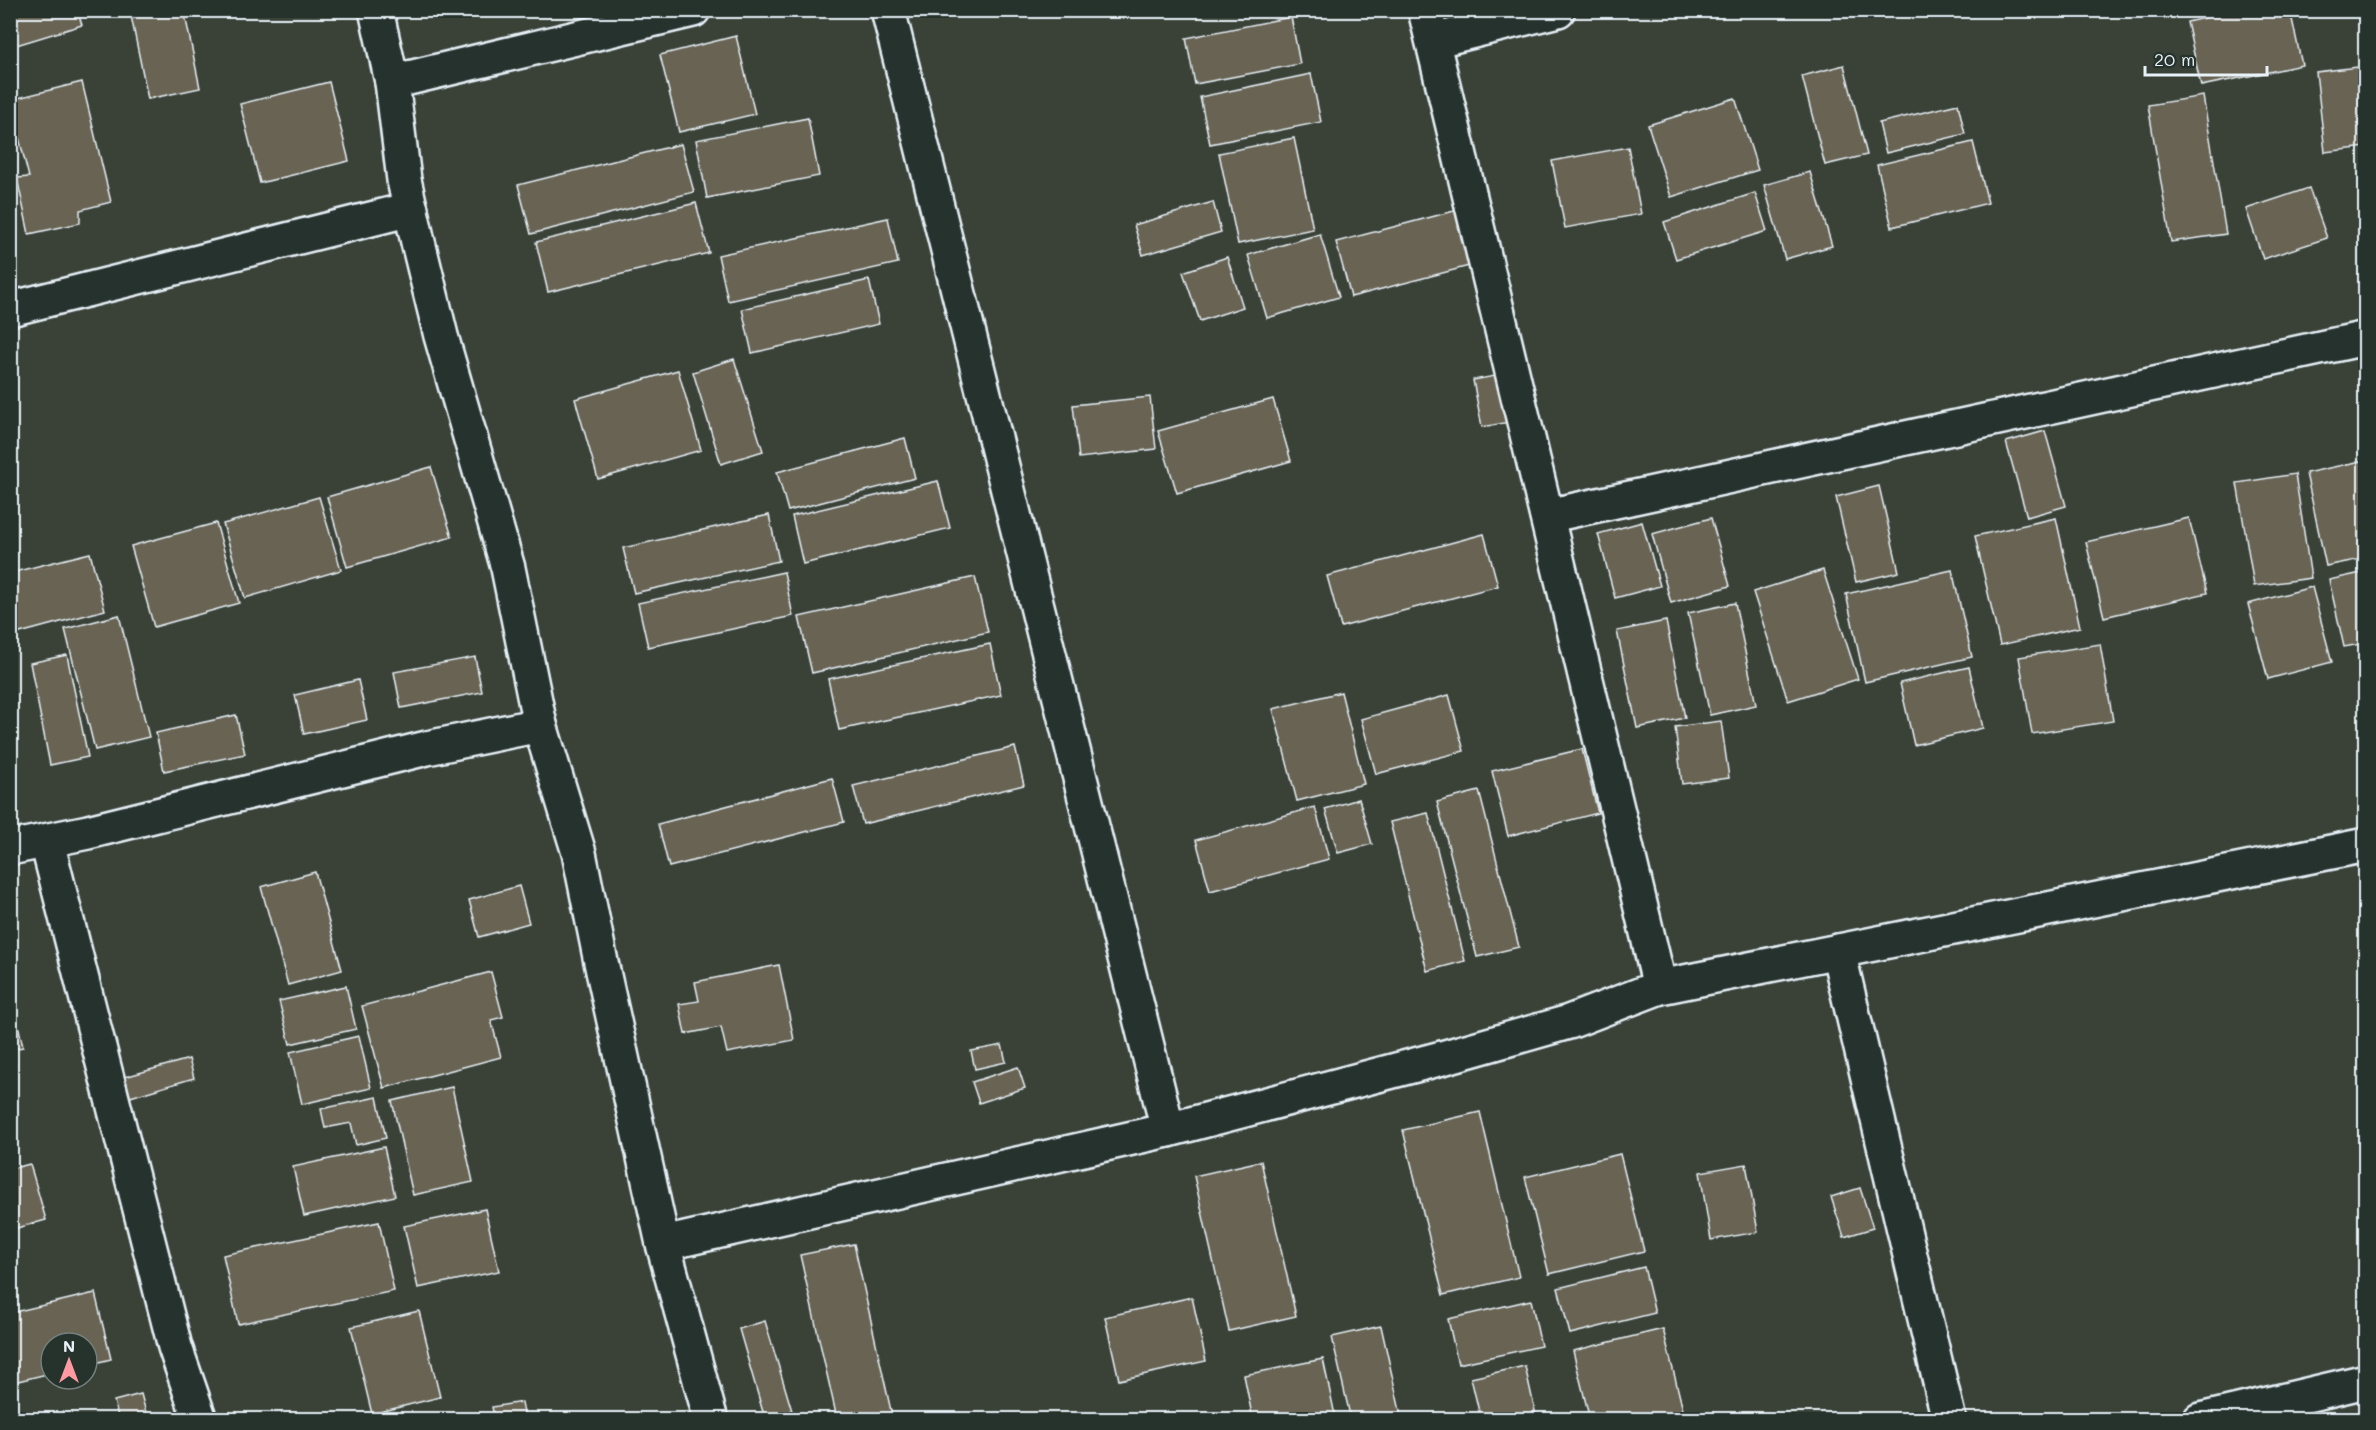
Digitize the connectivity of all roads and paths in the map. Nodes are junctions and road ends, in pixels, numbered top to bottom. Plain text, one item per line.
1 (376, 10) edge
2 (693, 10) edge
3 (888, 10) edge
4 (1558, 10) edge
5 (1429, 26) edge
6 (392, 82) junction
7 (411, 209) junction
8 (10, 309) edge
9 (2366, 338) edge
10 (1547, 516) junction
11 (540, 725) junction
12 (47, 842) junction
13 (2366, 845) edge
14 (10, 848) edge
15 (1838, 951) junction
16 (1660, 987) junction
17 (1168, 1130) junction
18 (663, 1244) junction
19 (2366, 1380) edge
20 (200, 1419) edge
21 (711, 1419) edge
22 (1949, 1419) edge
23 (2200, 1419) edge

1 - 6 street
2 - 6 street
3 - 17 street
4 - 5 street
5 - 10 street
6 - 7 street
7 - 8 street
7 - 11 street
9 - 10 street
10 - 16 street
11 - 12 street
11 - 18 street
12 - 14 street
12 - 20 street
13 - 15 street
15 - 16 street
15 - 22 street
16 - 17 street
17 - 18 street
18 - 21 street
19 - 23 street

